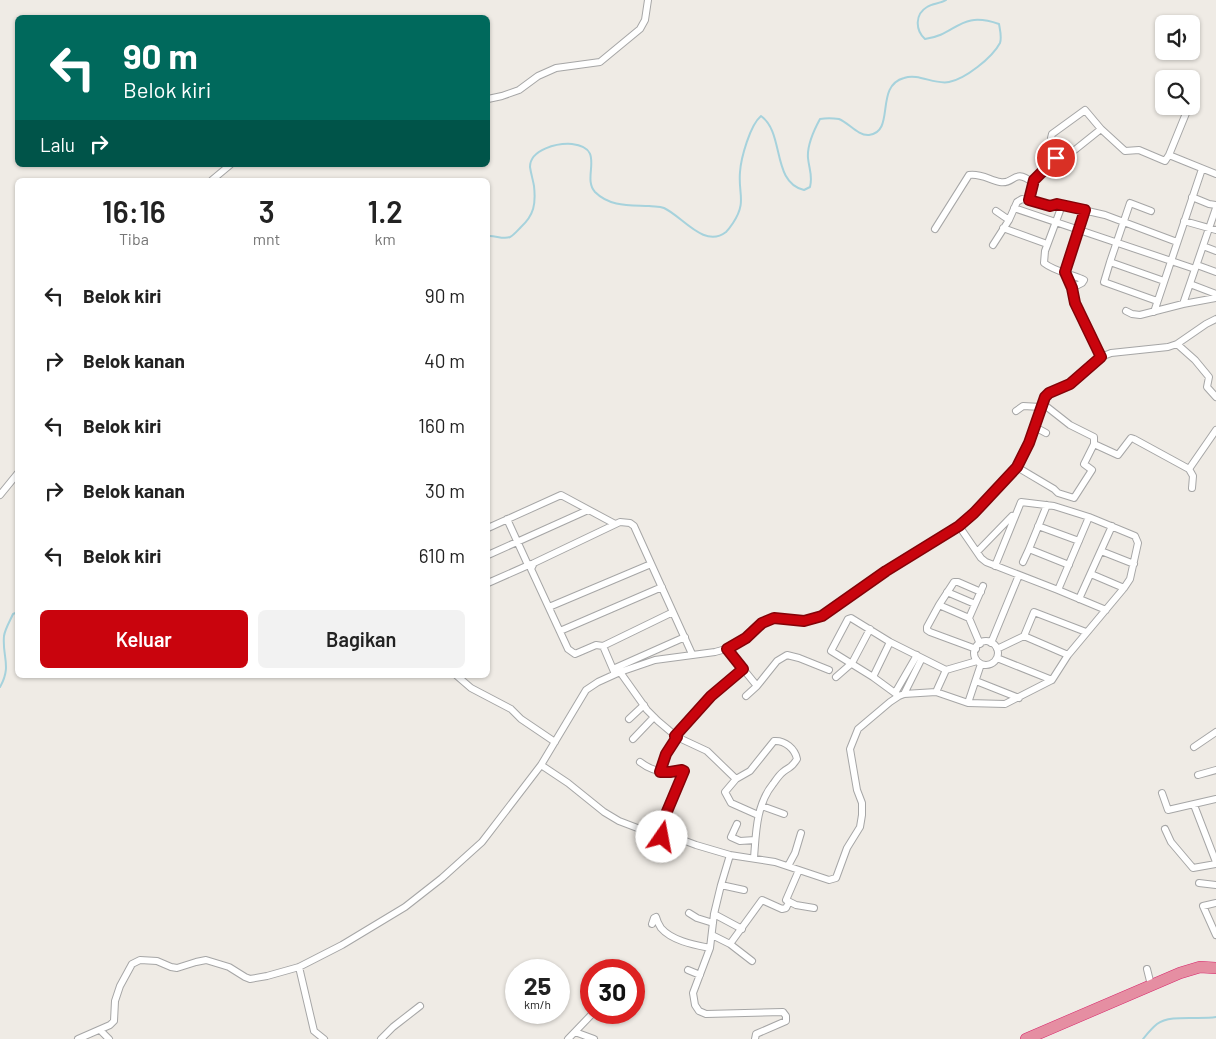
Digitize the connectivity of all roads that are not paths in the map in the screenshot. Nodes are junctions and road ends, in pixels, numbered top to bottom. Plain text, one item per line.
1 (648, 0) edge
2 (490, 99) edge
3 (1185, 115) edge
4 (1101, 129) junction
5 (1068, 155) junction
6 (1169, 155) junction
7 (227, 167) edge
8 (1202, 168) junction
9 (1216, 174) edge
10 (214, 178) edge
11 (1033, 183) junction
12 (1192, 197) junction
13 (1029, 200) junction
14 (1216, 206) edge
15 (1014, 208) junction
16 (1061, 208) dead end
17 (1085, 210) junction
18 (996, 211) dead end
19 (1151, 211) dead end
20 (1009, 220) junction
21 (1184, 221) junction
22 (1055, 222) junction
23 (1124, 222) junction
24 (1003, 228) junction
25 (935, 229) dead end
26 (1213, 229) edge
27 (1079, 230) junction
28 (1117, 242) junction
29 (1177, 242) junction
30 (1048, 244) junction
31 (993, 245) dead end
32 (1203, 246) junction
33 (1216, 251) edge
34 (1171, 261) junction
35 (1110, 262) junction
36 (1196, 267) junction
37 (1065, 272) junction
38 (1216, 272) edge
39 (1164, 281) junction
40 (1190, 284) junction
41 (1072, 288) junction
42 (1216, 296) edge
43 (1157, 301) junction
44 (1183, 304) junction
45 (1126, 311) dead end
46 (1154, 312) junction
47 (1216, 319) edge
48 (1177, 344) junction
49 (1101, 357) junction
50 (1216, 397) edge
51 (1041, 405) junction
52 (1016, 411) dead end
53 (1035, 427) junction
54 (1216, 430) edge
55 (1046, 433) dead end
56 (1094, 444) junction
57 (1017, 467) junction
58 (1189, 469) junction
59 (15, 477) edge
60 (1192, 488) dead end
61 (0, 495) edge
62 (1047, 505) junction
63 (588, 510) junction
64 (1016, 512) junction
65 (1090, 517) junction
66 (507, 519) junction
67 (615, 524) junction
68 (959, 526) junction
69 (1038, 526) junction
70 (1112, 526) junction
71 (490, 527) edge
72 (1079, 541) junction
73 (517, 542) junction
74 (1029, 549) junction
75 (1101, 551) junction
76 (977, 552) junction
77 (490, 554) edge
78 (1023, 562) dead end
79 (531, 564) junction
80 (651, 564) junction
81 (1134, 564) junction
82 (1069, 565) junction
83 (995, 566) junction
84 (1091, 574) junction
85 (1019, 575) junction
86 (490, 582) edge
87 (662, 587) junction
88 (1124, 588) junction
89 (1058, 590) junction
90 (947, 592) junction
91 (1079, 599) junction
92 (975, 604) junction
93 (938, 605) junction
94 (548, 607) junction
95 (1106, 610) junction
96 (673, 612) junction
97 (969, 618) junction
98 (870, 629) junction
99 (560, 631) junction
100 (1086, 632) junction
101 (1024, 636) junction
102 (685, 637) junction
103 (890, 642) junction
104 (991, 643) junction
105 (603, 646) junction
106 (978, 646) junction
107 (727, 649) junction
108 (997, 649) junction
109 (692, 654) junction
110 (1068, 655) junction
111 (919, 657) junction
112 (997, 658) junction
113 (979, 662) junction
114 (852, 664) junction
115 (743, 669) junction
116 (829, 670) dead end
117 (946, 670) junction
118 (616, 672) junction
119 (836, 677) dead end
120 (873, 677) junction
121 (459, 678) edge
122 (1052, 680) junction
123 (976, 681) junction
124 (757, 686) junction
125 (936, 692) junction
126 (900, 694) junction
127 (746, 696) dead end
128 (1019, 698) junction
129 (968, 703) junction
130 (644, 705) junction
131 (654, 717) junction
132 (629, 719) dead end
133 (1216, 732) edge
134 (676, 736) junction
135 (633, 739) dead end
136 (555, 742) junction
137 (1194, 747) dead end
138 (640, 762) dead end
139 (541, 765) junction
140 (1216, 770) edge
141 (660, 772) junction
142 (1198, 775) dead end
143 (736, 780) junction
144 (1162, 793) dead end
145 (1216, 799) edge
146 (1194, 805) junction
147 (762, 806) junction
148 (758, 814) junction
149 (784, 814) dead end
150 (737, 824) dead end
151 (1165, 829) dead end
152 (800, 833) dead end
153 (662, 837) junction
154 (755, 840) junction
155 (730, 855) junction
156 (754, 858) junction
157 (1216, 863) edge
158 (788, 866) junction
159 (799, 870) junction
160 (1199, 883) dead end
161 (721, 885) junction
162 (1216, 885) edge
163 (744, 890) dead end
164 (789, 902) junction
165 (1216, 903) edge
166 (814, 908) dead end
167 (689, 913) dead end
168 (714, 914) junction
169 (714, 923) junction
170 (652, 924) dead end
171 (742, 929) junction
172 (1215, 931) edge
173 (712, 935) junction
174 (730, 944) junction
175 (710, 948) junction
176 (752, 961) dead end
177 (299, 967) junction
178 (1216, 968) edge
179 (1147, 969) dead end
180 (688, 970) dead end
181 (700, 975) junction
182 (1151, 985) junction
183 (420, 1006) dead end
184 (583, 1024) edge
185 (101, 1030) junction
186 (575, 1032) junction
187 (78, 1039) edge
188 (109, 1039) edge
189 (324, 1039) edge
190 (381, 1039) edge
191 (568, 1039) edge
192 (594, 1039) edge
193 (755, 1039) edge
194 (1026, 1039) edge

1 - 2 street
3 - 6 street
4 - 5 street
4 - 5 street
4 - 6 street
5 - 11 street
6 - 8 street
7 - 10 street
8 - 9 street
8 - 12 street
11 - 13 street
11 - 25 street
12 - 14 street
12 - 21 street
13 - 15 street
13 - 17 street
14 - 26 street
15 - 20 street
15 - 22 street
16 - 22 street
17 - 23 street
17 - 27 street
18 - 20 street
19 - 23 street
20 - 24 street
21 - 26 street
21 - 29 street
22 - 27 street
22 - 30 street
23 - 28 street
23 - 29 street
24 - 30 street
24 - 31 street
26 - 32 street
27 - 28 street
27 - 37 street
28 - 34 street
28 - 35 street
29 - 34 street
30 - 37 street
32 - 33 street
32 - 36 street
34 - 36 street
34 - 39 street
35 - 39 street
35 - 43 street
36 - 38 street
36 - 40 street
37 - 41 street
37 - 41 street
39 - 43 street
40 - 42 street
40 - 44 street
41 - 49 street
42 - 44 street
43 - 46 street
44 - 46 street
45 - 46 street
47 - 48 street
48 - 49 street
48 - 50 street
49 - 51 street
51 - 52 street
51 - 53 street
51 - 56 street
53 - 55 street
53 - 57 street
54 - 58 street
56 - 57 street
56 - 58 street
57 - 68 street
58 - 60 street
59 - 61 street
62 - 64 street
62 - 65 street
62 - 69 street
63 - 66 street
63 - 67 street
63 - 73 street
64 - 76 street
64 - 83 street
65 - 70 street
65 - 72 street
66 - 71 street
66 - 73 street
67 - 79 street
67 - 80 street
68 - 76 street
68 - 107 street
69 - 72 street
69 - 74 street
70 - 75 street
70 - 81 street
72 - 82 street
73 - 77 street
73 - 79 street
74 - 78 street
74 - 82 street
75 - 81 street
75 - 84 street
76 - 83 street
79 - 86 street
79 - 94 street
80 - 87 street
80 - 94 street
81 - 88 street
82 - 89 street
83 - 85 street
84 - 88 street
84 - 91 street
85 - 89 street
85 - 104 street
87 - 96 street
87 - 99 street
88 - 95 street
89 - 91 street
90 - 92 street
90 - 92 street
90 - 93 street
91 - 95 street
92 - 97 street
93 - 97 street
93 - 106 street
94 - 99 street
95 - 100 street
96 - 102 street
96 - 105 street
97 - 106 street
98 - 103 street
98 - 114 street
98 - 114 street
99 - 105 street
100 - 101 street
100 - 110 street
101 - 108 street
101 - 110 street
102 - 109 street
102 - 118 street
103 - 111 street
103 - 120 street
104 - 106 street
104 - 108 street
105 - 118 street
106 - 113 street
107 - 109 street
107 - 115 street
108 - 112 street
109 - 118 street
110 - 122 street
111 - 117 street
111 - 126 street
112 - 113 street
112 - 122 street
113 - 117 street
113 - 123 street
114 - 119 street
114 - 120 street
115 - 124 street
115 - 134 street
116 - 124 street
117 - 125 street
118 - 130 street
118 - 136 street
120 - 126 street
121 - 136 street
122 - 128 street
123 - 128 street
123 - 129 street
124 - 127 street
125 - 126 street
125 - 129 street
126 - 159 street
128 - 129 street
130 - 131 street
130 - 132 street
131 - 134 street
131 - 135 street
133 - 137 street
134 - 141 street
134 - 143 street
136 - 139 street
138 - 141 street
139 - 153 street
139 - 177 street
140 - 142 street
141 - 153 street
143 - 147 street
143 - 148 street
144 - 146 street
145 - 146 street
146 - 157 street
147 - 148 street
147 - 149 street
148 - 154 street
150 - 154 street
151 - 157 street
152 - 158 street
153 - 155 street
154 - 156 street
155 - 156 street
155 - 161 street
156 - 158 street
158 - 159 street
159 - 164 street
160 - 162 street
161 - 163 street
161 - 168 street
164 - 166 street
164 - 171 street
165 - 172 street
167 - 169 street
168 - 169 street
168 - 171 street
169 - 173 street
170 - 175 street
171 - 174 street
173 - 174 street
173 - 175 street
174 - 176 street
175 - 181 street
177 - 185 street
177 - 189 street
178 - 182 highway
179 - 182 street
180 - 181 street
181 - 193 street
182 - 194 highway
183 - 190 street
184 - 186 street
185 - 187 street
185 - 188 street
186 - 191 street
186 - 192 street

